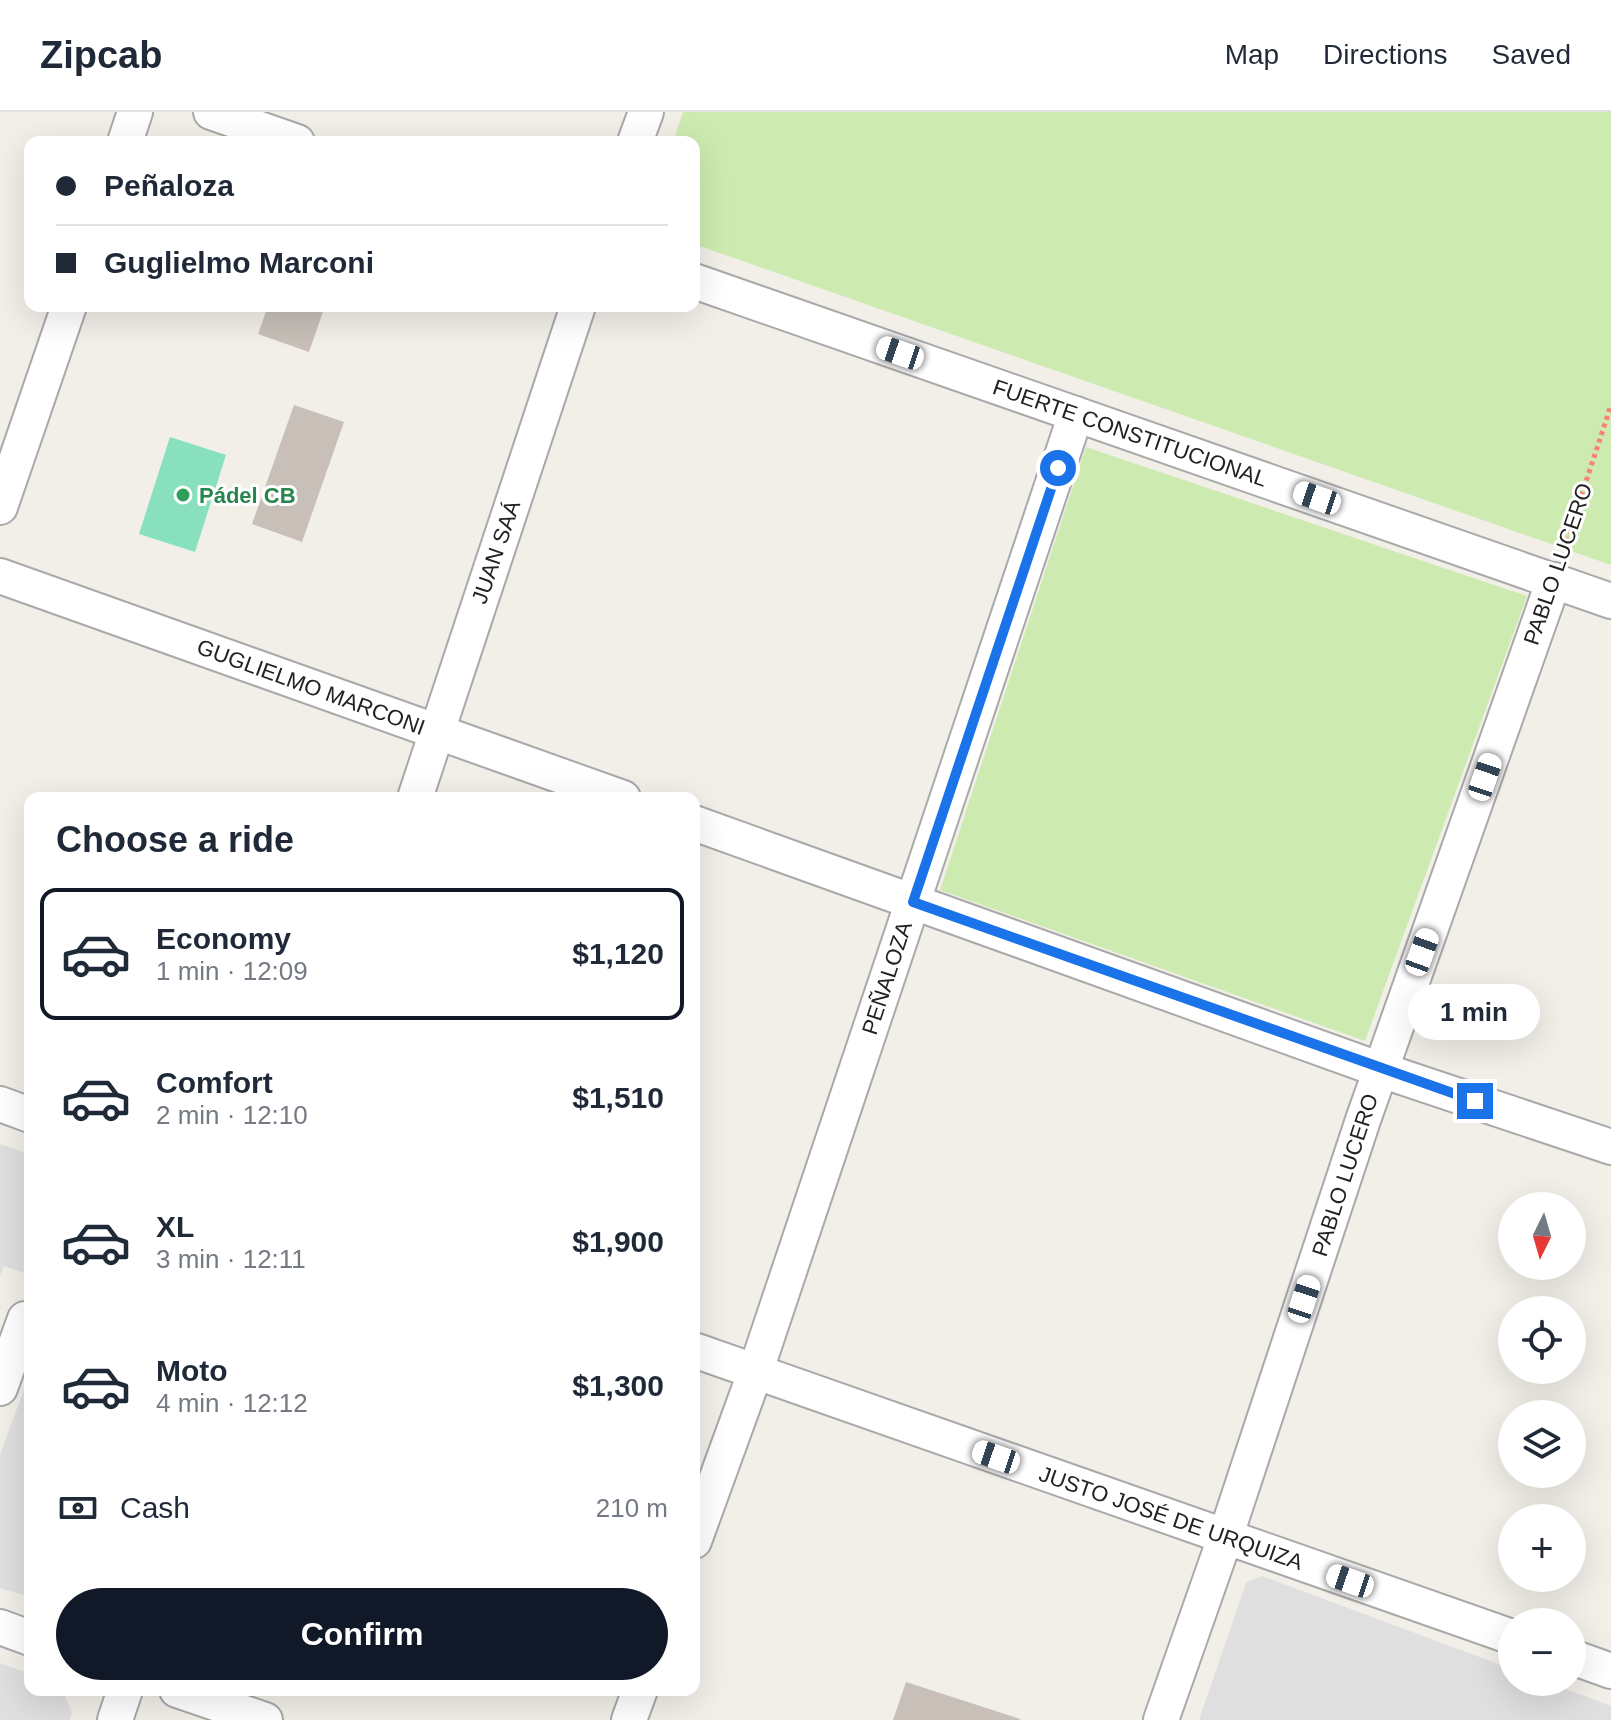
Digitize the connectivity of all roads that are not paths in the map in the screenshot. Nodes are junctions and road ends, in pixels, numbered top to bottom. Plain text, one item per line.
1 (135, 112) edge
2 (211, 112) edge
3 (646, 112) edge
4 (127, 136) edge
5 (280, 136) edge
6 (637, 136) edge
7 (700, 283) edge
8 (67, 312) edge
9 (576, 312) edge
10 (1076, 414) junction
11 (0, 507) edge
12 (0, 576) edge
13 (1554, 580) junction
14 (1611, 601) edge
15 (435, 731) junction
16 (417, 792) edge
17 (606, 792) edge
18 (700, 825) edge
19 (913, 902) junction
20 (1381, 1070) junction
21 (0, 1104) edge
22 (24, 1113) edge
23 (1611, 1147) edge
24 (24, 1322) edge
25 (700, 1352) edge
26 (755, 1373) junction
27 (0, 1388) edge
28 (700, 1524) edge
29 (1225, 1538) junction
30 (0, 1627) edge
31 (1498, 1632) edge
32 (24, 1636) edge
33 (1586, 1662) edge
34 (1611, 1671) edge
35 (123, 1696) edge
36 (195, 1696) edge
37 (638, 1696) edge
38 (115, 1720) edge
39 (265, 1720) edge
40 (629, 1720) edge
41 (1161, 1720) edge

1 - 4 street
2 - 5 street
3 - 6 street
7 - 10 street, FUERTE CONSTITUCIONAL
8 - 11 street
9 - 15 street, JUAN SAÁ
10 - 13 street, FUERTE CONSTITUCIONAL
10 - 19 street, PEÑALOZA
12 - 15 street, GUGLIELMO MARCONI
13 - 14 street, FUERTE CONSTITUCIONAL
13 - 20 street, PABLO LUCERO
15 - 16 street, JUAN SAÁ
15 - 17 street, GUGLIELMO MARCONI
18 - 19 street
19 - 20 street
19 - 26 street, PEÑALOZA
20 - 23 street
20 - 29 street, PABLO LUCERO
21 - 22 street
24 - 27 street
25 - 26 street, JUSTO JOSÉ DE URQUIZA
26 - 28 street, PEÑALOZA
26 - 29 street, JUSTO JOSÉ DE URQUIZA
29 - 31 street, JUSTO JOSÉ DE URQUIZA
29 - 41 street, PABLO LUCERO
30 - 32 street
33 - 34 street
35 - 38 street
36 - 39 street
37 - 40 street

